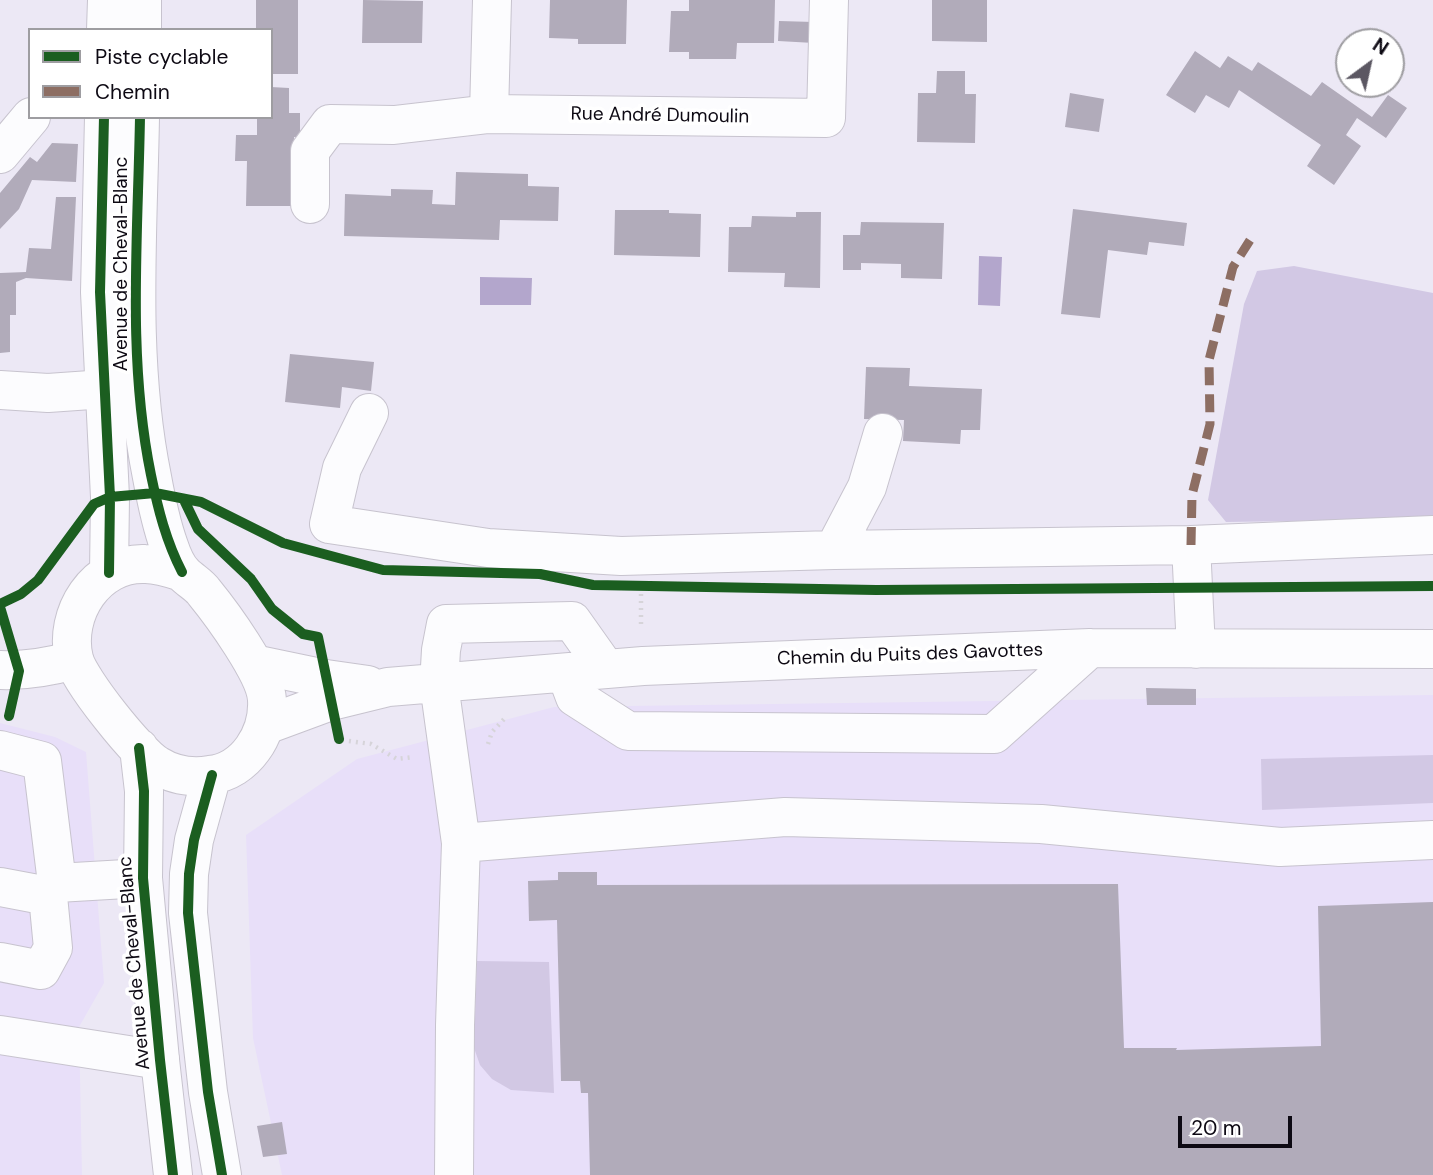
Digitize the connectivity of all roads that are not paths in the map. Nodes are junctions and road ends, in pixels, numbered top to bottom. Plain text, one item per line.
1 (107, 0) edge
2 (142, 0) edge
3 (492, 0) edge
4 (829, 0) edge
5 (106, 28) edge
6 (142, 28) edge
7 (489, 114) junction
8 (28, 119) edge
9 (104, 119) edge
10 (140, 119) edge
11 (0, 154) edge
12 (310, 204) dead end
13 (105, 389) junction
14 (0, 390) edge
15 (369, 413) dead end
16 (883, 433) dead end
17 (1433, 536) edge
18 (1191, 545) junction
19 (834, 550) junction
20 (182, 572) junction
21 (109, 573) junction
22 (1090, 648) junction
23 (1196, 649) junction
24 (1433, 649) edge
25 (74, 660) junction
26 (254, 664) junction
27 (606, 669) junction
28 (0, 670) edge
29 (566, 673) junction
30 (439, 684) junction
31 (388, 687) junction
32 (266, 725) junction
33 (139, 748) junction
34 (0, 750) edge
35 (212, 775) junction
36 (1433, 840) edge
37 (461, 843) junction
38 (143, 878) junction
39 (0, 887) edge
40 (52, 889) junction
41 (0, 962) edge
42 (0, 1035) edge
43 (160, 1060) junction
44 (173, 1175) edge
45 (222, 1175) edge
46 (454, 1175) edge

1 - 5 street
2 - 6 street
3 - 7 street
4 - 7 street, Rue André Dumoulin
7 - 12 street
8 - 11 street
9 - 13 street, Avenue de Cheval-Blanc
10 - 20 street, Avenue de Cheval-Blanc
13 - 14 street
13 - 21 street, Avenue de Cheval-Blanc
15 - 19 street
16 - 19 street
17 - 18 street
18 - 19 street
18 - 23 street
20 - 21 street
20 - 26 street, Avenue de Cheval-Blanc
21 - 25 street
22 - 23 street, Chemin du Puits des Gavottes
22 - 27 street, Chemin du Puits des Gavottes
22 - 29 street
23 - 24 street, Chemin du Puits des Gavottes
25 - 28 street
25 - 33 street
26 - 31 street, Chemin du Puits des Gavottes
26 - 32 street, Avenue de Cheval-Blanc
27 - 29 street, Chemin du Puits des Gavottes
27 - 30 street
29 - 30 street, Chemin du Puits des Gavottes
30 - 31 street, Chemin du Puits des Gavottes
30 - 37 street
31 - 32 street, Chemin du Puits des Gavottes
32 - 35 street
33 - 35 street
33 - 38 street, Avenue de Cheval-Blanc
34 - 40 street
35 - 45 street
36 - 37 street
37 - 46 street
38 - 40 street
38 - 43 street, Avenue de Cheval-Blanc
39 - 40 street
40 - 41 street
42 - 43 street
43 - 44 street, Avenue de Cheval-Blanc

